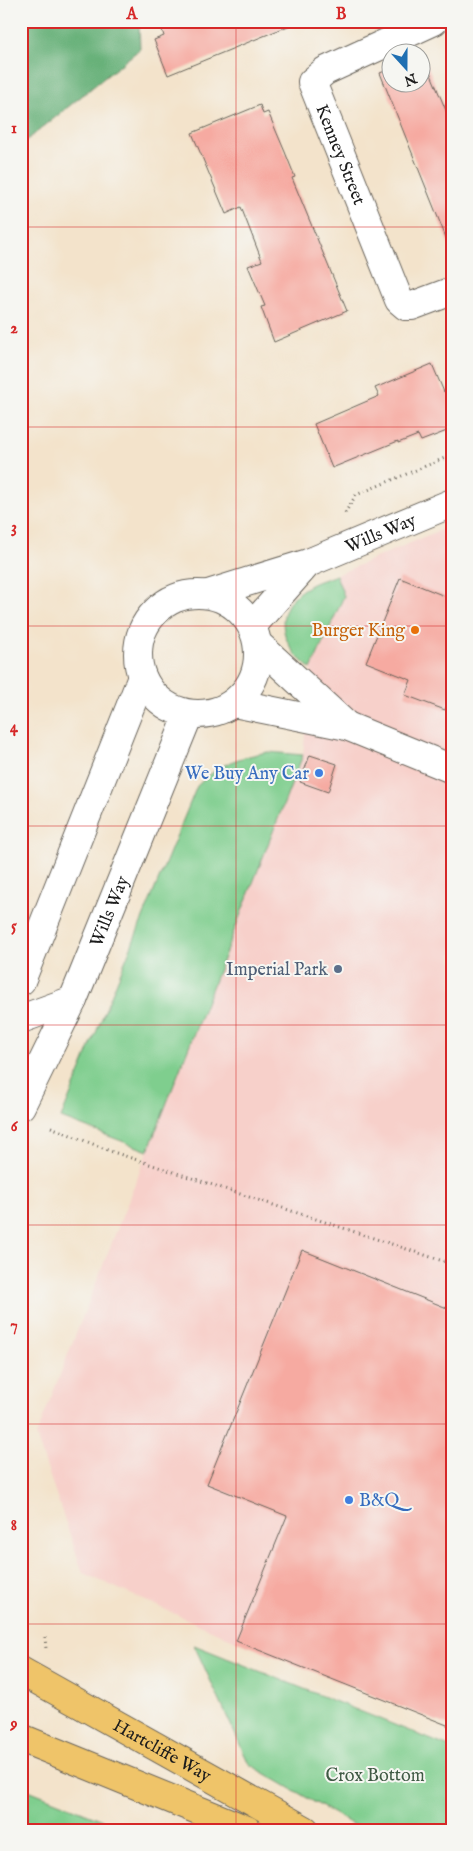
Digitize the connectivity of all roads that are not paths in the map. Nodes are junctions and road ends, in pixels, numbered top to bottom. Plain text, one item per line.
1 (434, 21) edge
2 (452, 291) edge
3 (452, 503) edge
4 (308, 563) junction
5 (211, 593) junction
6 (256, 635) junction
7 (142, 677) junction
8 (234, 703) junction
9 (189, 714) junction
10 (347, 726) junction
11 (452, 769) edge
12 (21, 981) edge
13 (73, 1000) junction
14 (21, 1019) edge
15 (21, 1106) edge
16 (21, 1671) edge
17 (21, 1738) edge
18 (247, 1830) edge
19 (305, 1830) edge

1 - 2 street, Kenney Street
3 - 4 street, Wills Way
4 - 5 street, Wills Way
4 - 6 street, Wills Way
5 - 6 street
5 - 7 street
6 - 8 street
6 - 10 street
7 - 9 street
7 - 12 street
8 - 9 street
8 - 10 street
9 - 13 street, Wills Way
10 - 11 street
13 - 14 street
13 - 15 street, Wills Way
16 - 19 highway, Hartcliffe Way
17 - 18 highway, Hartcliffe Way

